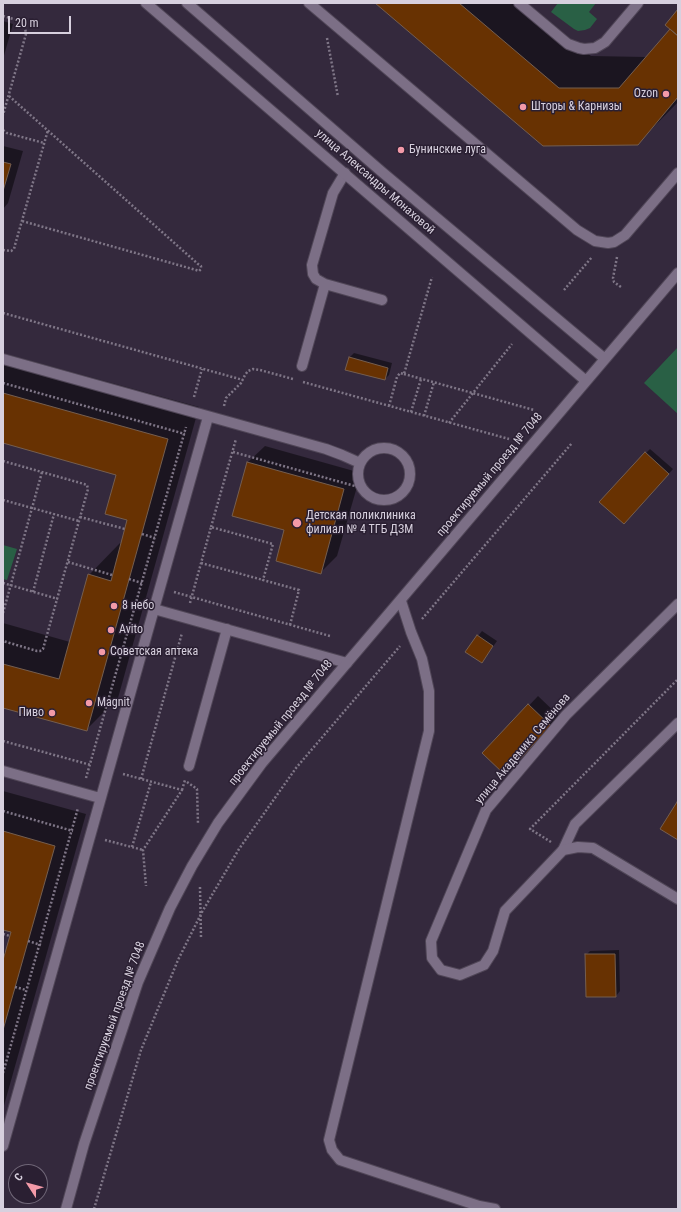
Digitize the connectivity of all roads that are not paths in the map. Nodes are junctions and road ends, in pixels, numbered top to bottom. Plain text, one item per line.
1 (146, 3) edge
2 (187, 3) edge
3 (309, 3) edge
4 (519, 3) edge
5 (638, 3) edge
6 (678, 173) edge
7 (345, 174) junction
8 (678, 273) edge
9 (325, 284) junction
10 (382, 300) dead end
11 (3, 359) edge
12 (605, 359) junction
13 (302, 366) dead end
14 (586, 381) junction
15 (208, 417) junction
16 (360, 463) junction
17 (401, 601) junction
18 (678, 604) edge
19 (154, 609) junction
20 (227, 629) junction
21 (347, 663) junction
22 (678, 723) edge
23 (189, 766) dead end
24 (3, 771) edge
25 (100, 798) junction
26 (563, 850) junction
27 (678, 899) edge
28 (3, 1146) edge
29 (66, 1209) edge
30 (496, 1209) edge

1 - 7 main road, улица Александры Монаховой
2 - 12 main road, улица Александры Монаховой
3 - 6 main road
4 - 5 main road
7 - 9 main road
7 - 14 main road, улица Александры Монаховой
8 - 12 main road, проектируемый проезд № 7048
9 - 10 main road
9 - 13 main road
11 - 15 main road
12 - 14 main road, проектируемый проезд № 7048
14 - 17 main road, проектируемый проезд № 7048
15 - 16 main road
15 - 19 main road
16 - 16 main road
17 - 21 main road, проектируемый проезд № 7048
17 - 30 main road
18 - 26 main road, улица Академика Семёнова
19 - 20 main road
19 - 25 main road
20 - 21 main road
20 - 23 main road
21 - 29 main road, проектируемый проезд № 7048
22 - 26 main road
24 - 25 main road
25 - 28 main road
26 - 27 main road

